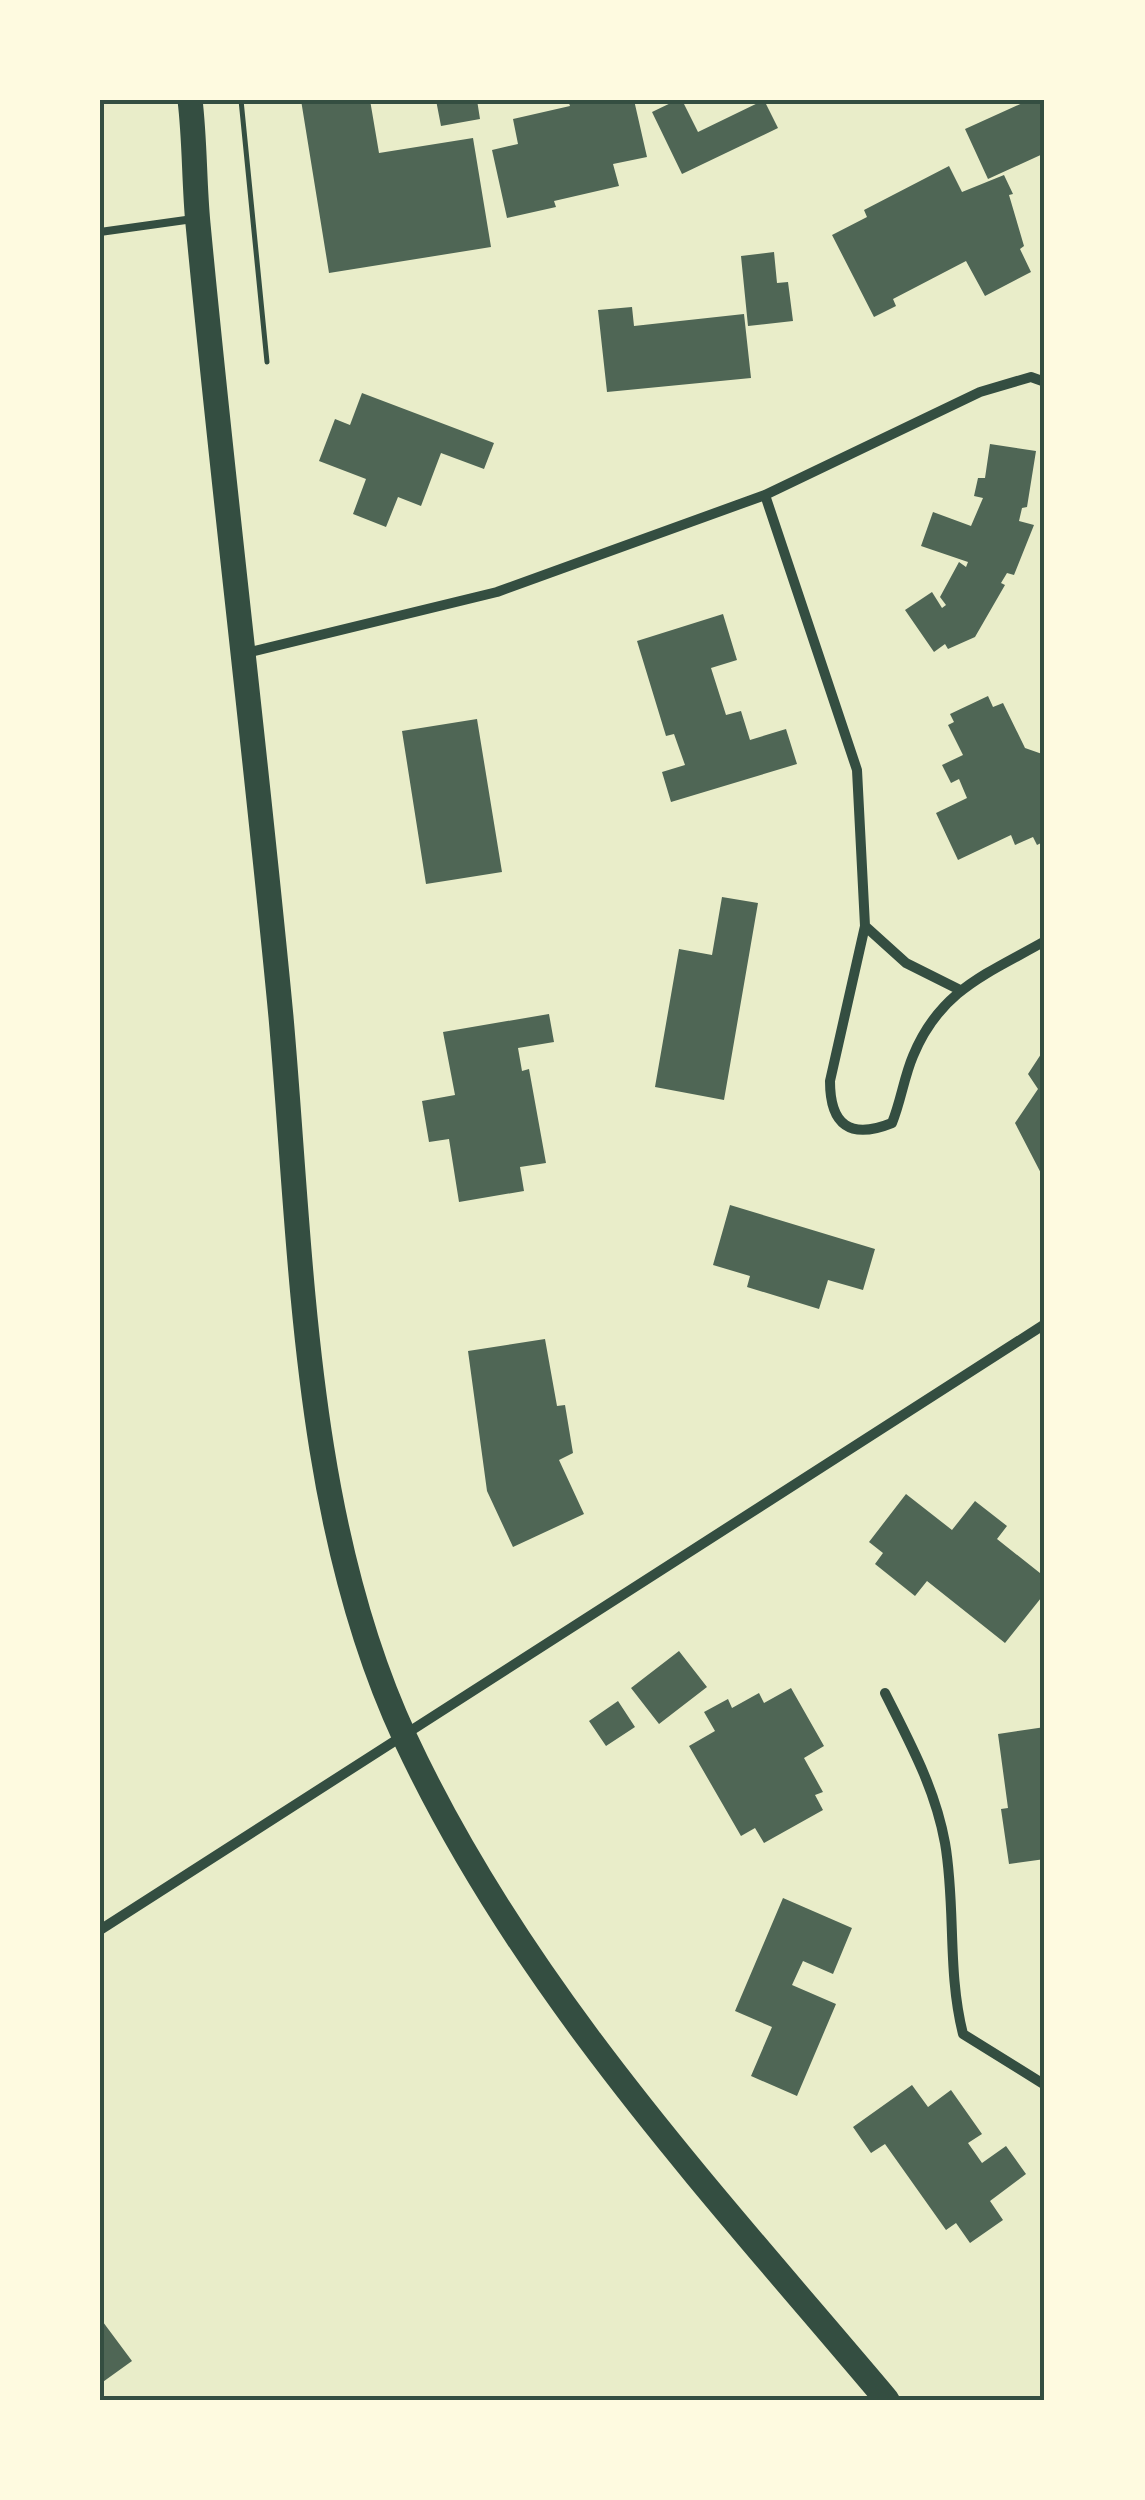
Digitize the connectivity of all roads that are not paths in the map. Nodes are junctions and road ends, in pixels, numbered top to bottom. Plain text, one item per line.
1 (190, 100) edge
2 (197, 219) junction
3 (100, 232) edge
4 (1045, 382) edge
5 (766, 494) junction
6 (245, 653) junction
7 (865, 926) junction
8 (1045, 942) edge
9 (958, 989) junction
10 (1045, 1324) edge
11 (885, 1694) dead end
12 (404, 1735) junction
13 (100, 1930) edge
14 (1045, 2084) edge
15 (887, 2400) edge

1 - 2 main road
2 - 3 lane
2 - 6 main road
4 - 5 street
5 - 6 street
5 - 7 street
6 - 12 main road
7 - 9 street
7 - 9 street
8 - 9 street
10 - 12 street
11 - 14 street
12 - 13 street
12 - 15 main road

